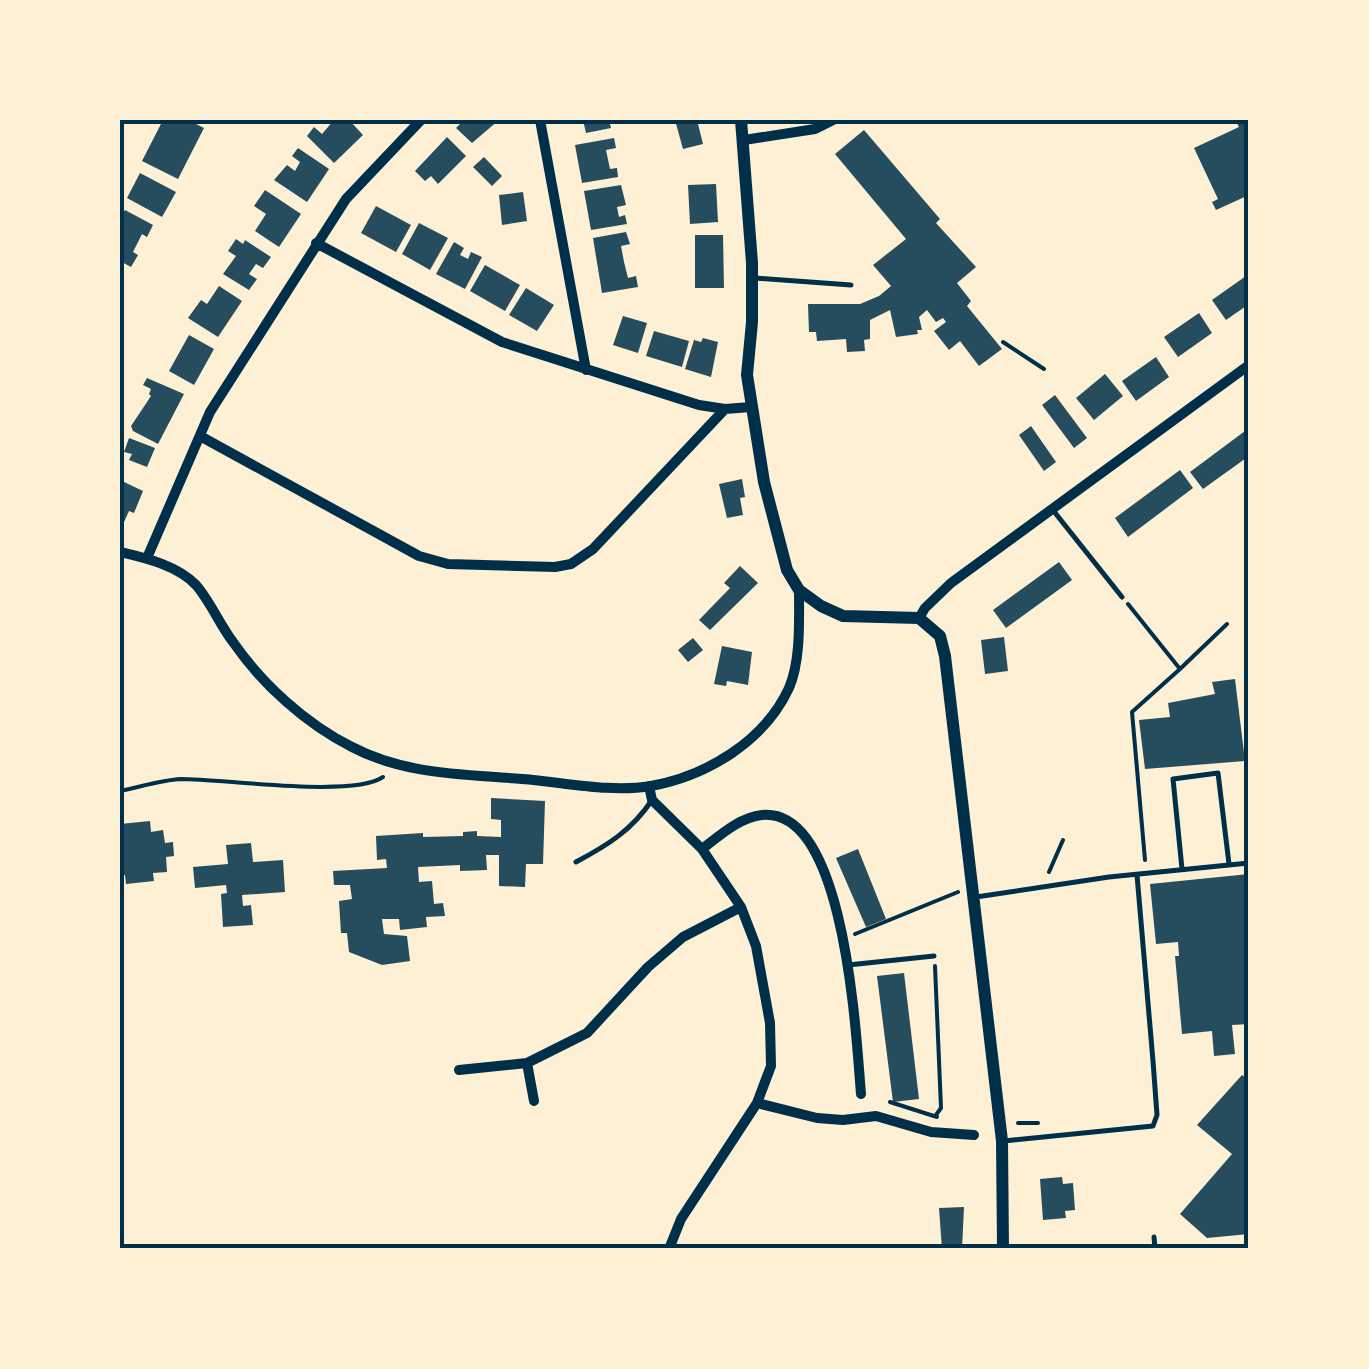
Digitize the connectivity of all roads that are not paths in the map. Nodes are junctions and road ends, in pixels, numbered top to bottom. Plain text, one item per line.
1 (421, 120) edge
2 (540, 120) edge
3 (741, 120) edge
4 (832, 120) edge
5 (744, 140) junction
6 (316, 243) junction
7 (752, 278) junction
8 (851, 285) dead end
9 (1249, 364) edge
10 (586, 370) junction
11 (751, 406) junction
12 (725, 410) junction
13 (200, 436) junction
14 (1052, 508) junction
15 (120, 552) edge
16 (147, 558) junction
17 (799, 590) junction
18 (1122, 596) road end
19 (918, 618) junction
20 (649, 786) junction
21 (652, 800) junction
22 (702, 849) junction
23 (576, 862) dead end
24 (1249, 863) edge
25 (1229, 865) junction
26 (1182, 869) junction
27 (1137, 875) junction
28 (972, 892) junction
29 (740, 906) junction
30 (934, 956) road end
31 (848, 965) junction
32 (527, 1063) junction
33 (459, 1070) dead end
34 (861, 1094) dead end
35 (534, 1101) dead end
36 (757, 1104) junction
37 (974, 1135) dead end
38 (1002, 1141) junction
39 (1154, 1237) dead end
40 (670, 1249) edge
41 (1003, 1249) edge
42 (1156, 1249) edge

1 - 6 street
2 - 10 street
3 - 5 street
4 - 5 street
5 - 7 street
6 - 10 street
6 - 13 street
7 - 8 lane
7 - 11 street
9 - 14 street
10 - 12 street
11 - 12 street
11 - 17 street
12 - 13 street
13 - 16 street
14 - 18 lane
14 - 19 street
15 - 16 street
16 - 20 street
17 - 19 street
17 - 20 street
19 - 28 street
20 - 21 street
21 - 22 street
21 - 23 lane
22 - 29 street
22 - 31 street
24 - 25 lane
25 - 26 lane
25 - 26 lane
26 - 27 lane
27 - 28 lane
27 - 38 lane
28 - 38 street
29 - 32 street
29 - 36 street
30 - 31 lane
31 - 34 street
32 - 33 street
32 - 35 street
36 - 37 street
36 - 40 street
38 - 41 street
39 - 42 lane

